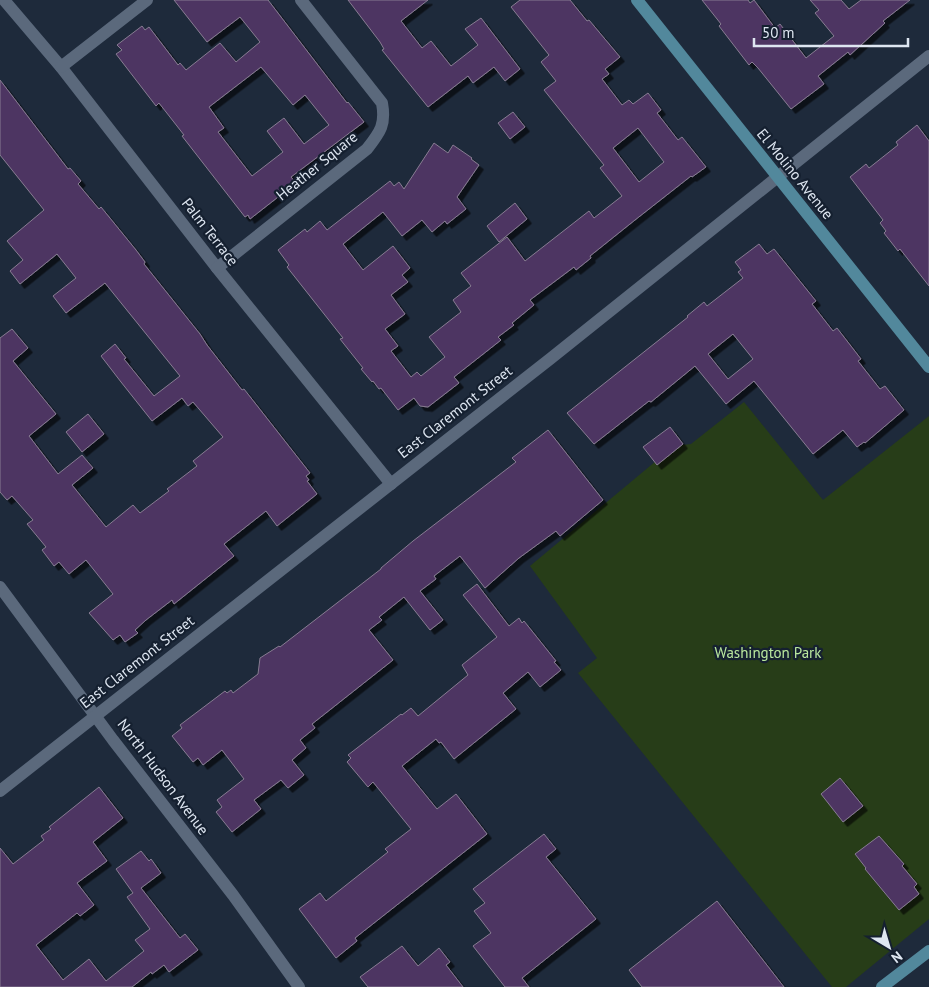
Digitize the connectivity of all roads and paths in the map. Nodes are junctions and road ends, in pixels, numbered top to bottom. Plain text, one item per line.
1 (4, 0) edge
2 (147, 0) edge
3 (301, 0) edge
4 (637, 0) edge
5 (929, 56) edge
6 (61, 67) junction
7 (777, 177) junction
8 (217, 268) junction
9 (929, 366) edge
10 (391, 484) junction
11 (0, 587) edge
12 (96, 716) junction
13 (0, 791) edge
14 (929, 951) edge
15 (299, 987) edge
16 (882, 987) edge

1 - 6 street, Palm Terrace
2 - 6 street
3 - 8 street, Heather Square
4 - 7 street, El Molino Avenue
5 - 7 street, East Claremont Street
6 - 8 street, Palm Terrace
7 - 9 street, El Molino Avenue
7 - 10 street, East Claremont Street
8 - 10 street, Palm Terrace
10 - 12 street, East Claremont Street
11 - 12 street, North Hudson Avenue
12 - 13 street, East Claremont Street
12 - 15 street, North Hudson Avenue
14 - 16 street

